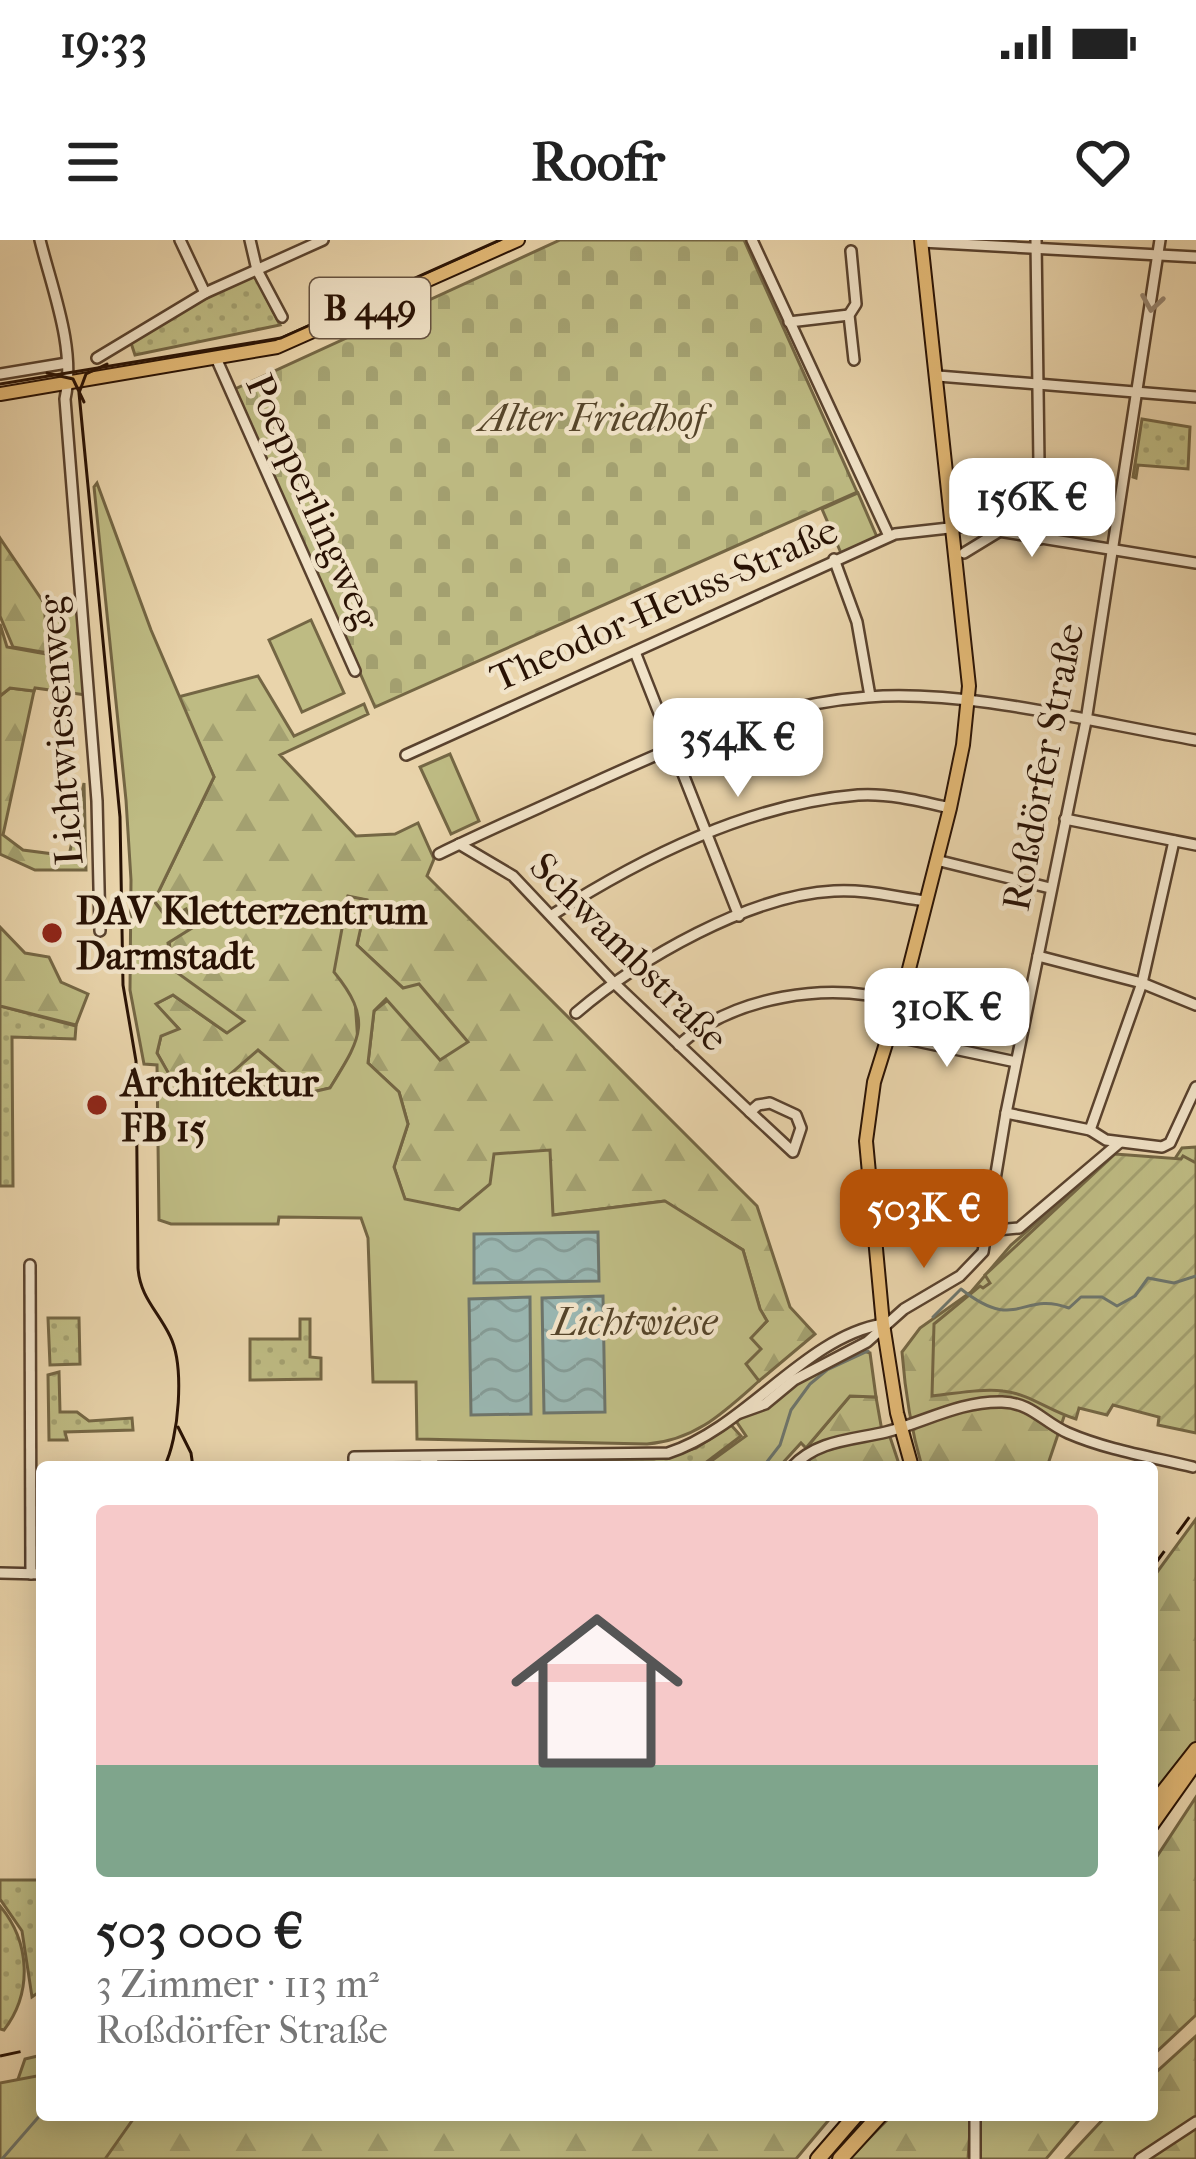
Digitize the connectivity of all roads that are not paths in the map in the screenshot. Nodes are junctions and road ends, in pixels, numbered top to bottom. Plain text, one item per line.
1 (40, 240) edge
2 (180, 240) edge
3 (250, 240) edge
4 (323, 240) edge
5 (518, 240) edge
6 (1160, 240) edge
7 (754, 241) edge
8 (922, 241) edge
9 (1036, 243) edge
10 (850, 251) dead end
11 (1159, 254) junction
12 (1196, 257) edge
13 (257, 270) junction
14 (206, 292) junction
15 (849, 315) junction
16 (282, 317) dead end
17 (789, 322) junction
18 (98, 358) dead end
19 (216, 358) junction
20 (854, 360) dead end
21 (67, 363) junction
22 (0, 374) edge
23 (938, 376) junction
24 (69, 383) junction
25 (1039, 384) junction
26 (1138, 392) junction
27 (0, 394) edge
28 (1196, 398) edge
29 (953, 527) junction
30 (1000, 531) junction
31 (889, 536) junction
32 (1040, 538) junction
33 (1113, 550) junction
34 (964, 553) dead end
35 (834, 559) junction
36 (1196, 563) edge
37 (635, 652) junction
38 (355, 671) dead end
39 (870, 696) junction
40 (969, 701) junction
41 (1086, 721) junction
42 (1196, 740) edge
43 (674, 747) junction
44 (406, 755) dead end
45 (950, 808) junction
46 (1065, 819) junction
47 (708, 833) junction
48 (1174, 841) junction
49 (459, 844) junction
50 (1196, 845) edge
51 (439, 854) dead end
52 (936, 860) junction
53 (1050, 888) junction
54 (926, 901) junction
55 (552, 914) junction
56 (739, 916) junction
57 (100, 931) dead end
58 (1038, 956) junction
59 (614, 982) junction
60 (1142, 983) junction
61 (898, 1002) junction
62 (1196, 1005) edge
63 (576, 1013) dead end
64 (888, 1035) junction
65 (679, 1045) junction
66 (1016, 1062) junction
67 (1196, 1088) edge
68 (750, 1112) junction
69 (1006, 1113) junction
70 (1090, 1130) junction
71 (1119, 1143) junction
72 (987, 1231) junction
73 (30, 1264) dead end
74 (883, 1324) junction
75 (901, 1427) junction
76 (378, 1461) edge
77 (798, 1461) edge
78 (910, 1461) edge
79 (1193, 1467) edge
80 (0, 1574) edge
81 (36, 1574) edge
82 (1196, 1749) edge
83 (1196, 1762) edge
84 (1158, 1797) edge
85 (1158, 1816) edge
86 (863, 2121) edge
87 (865, 2121) edge
88 (975, 2121) edge
89 (1196, 2122) edge
90 (818, 2159) edge
91 (837, 2159) edge
92 (975, 2159) edge
93 (1140, 2159) edge

1 - 21 street, Lichtwiesenweg
2 - 14 street
3 - 13 street
4 - 13 street
5 - 19 main road, B 449
6 - 11 street, Roßdörfer Straße
7 - 17 street
8 - 9 street
8 - 23 main road
9 - 11 street
9 - 25 street
10 - 15 street
11 - 12 street
11 -> 26 street, Roßdörfer Straße
13 - 14 street
13 - 16 street
14 - 18 street
15 - 17 street
15 - 20 street
17 - 31 street
19 - 24 main road, B 449
19 - 38 street, Poepperlingweg
21 - 22 street
21 - 24 street, Lichtwiesenweg
23 - 25 street
23 - 29 main road
24 - 27 main road, B 449
24 - 57 street, Lichtwiesenweg
25 - 26 street
25 - 32 street
26 - 28 street
26 - 33 street, Roßdörfer Straße
29 - 30 street, Theodor-Heuss-Straße
29 - 31 street, Theodor-Heuss-Straße
29 - 40 main road
30 - 32 street, Theodor-Heuss-Straße
30 - 34 street
31 - 35 street, Theodor-Heuss-Straße
32 - 33 street, Theodor-Heuss-Straße
33 - 36 street, Theodor-Heuss-Straße
33 - 41 street, Roßdörfer Straße
35 - 37 street, Theodor-Heuss-Straße
35 - 39 street
37 - 43 street
37 - 44 street, Theodor-Heuss-Straße
39 - 40 street
39 - 43 street
40 - 41 street
40 - 45 main road
41 - 42 street
41 - 46 street, Roßdörfer Straße
43 - 47 street
43 - 49 street
45 - 47 street
45 - 52 main road
46 - 48 street
46 - 53 street, Roßdörfer Straße
47 - 55 street
47 - 56 street
48 - 50 street
48 - 60 street
49 - 51 street
49 - 55 street, Schwambstraße
52 - 53 street
52 - 54 main road
53 - 58 street, Roßdörfer Straße
54 - 56 street
54 - 61 main road
55 - 59 street, Schwambstraße
56 - 59 street
58 - 60 street
58 - 66 street, Roßdörfer Straße
59 - 63 street
59 - 65 street, Schwambstraße
60 - 62 street
60 - 70 street
61 - 64 main road
61 - 65 street
64 - 66 street
64 - 74 main road
65 - 68 street, Schwambstraße
66 - 69 street, Roßdörfer Straße
67 - 71 street
68 - 68 street, Schwambstraße
69 - 70 street
69 - 72 street, Roßdörfer Straße
70 - 71 street
71 - 72 street
72 - 74 street, Roßdörfer Straße
73 - 81 street
74 - 75 main road
74 - 76 street, Roßdörfer Straße
75 - 77 street
75 - 78 main road
75 - 79 street
80 - 81 street
82 - 84 main road
83 - 85 main road
86 - 90 highway
87 - 91 highway
88 - 92 street
89 - 93 street

